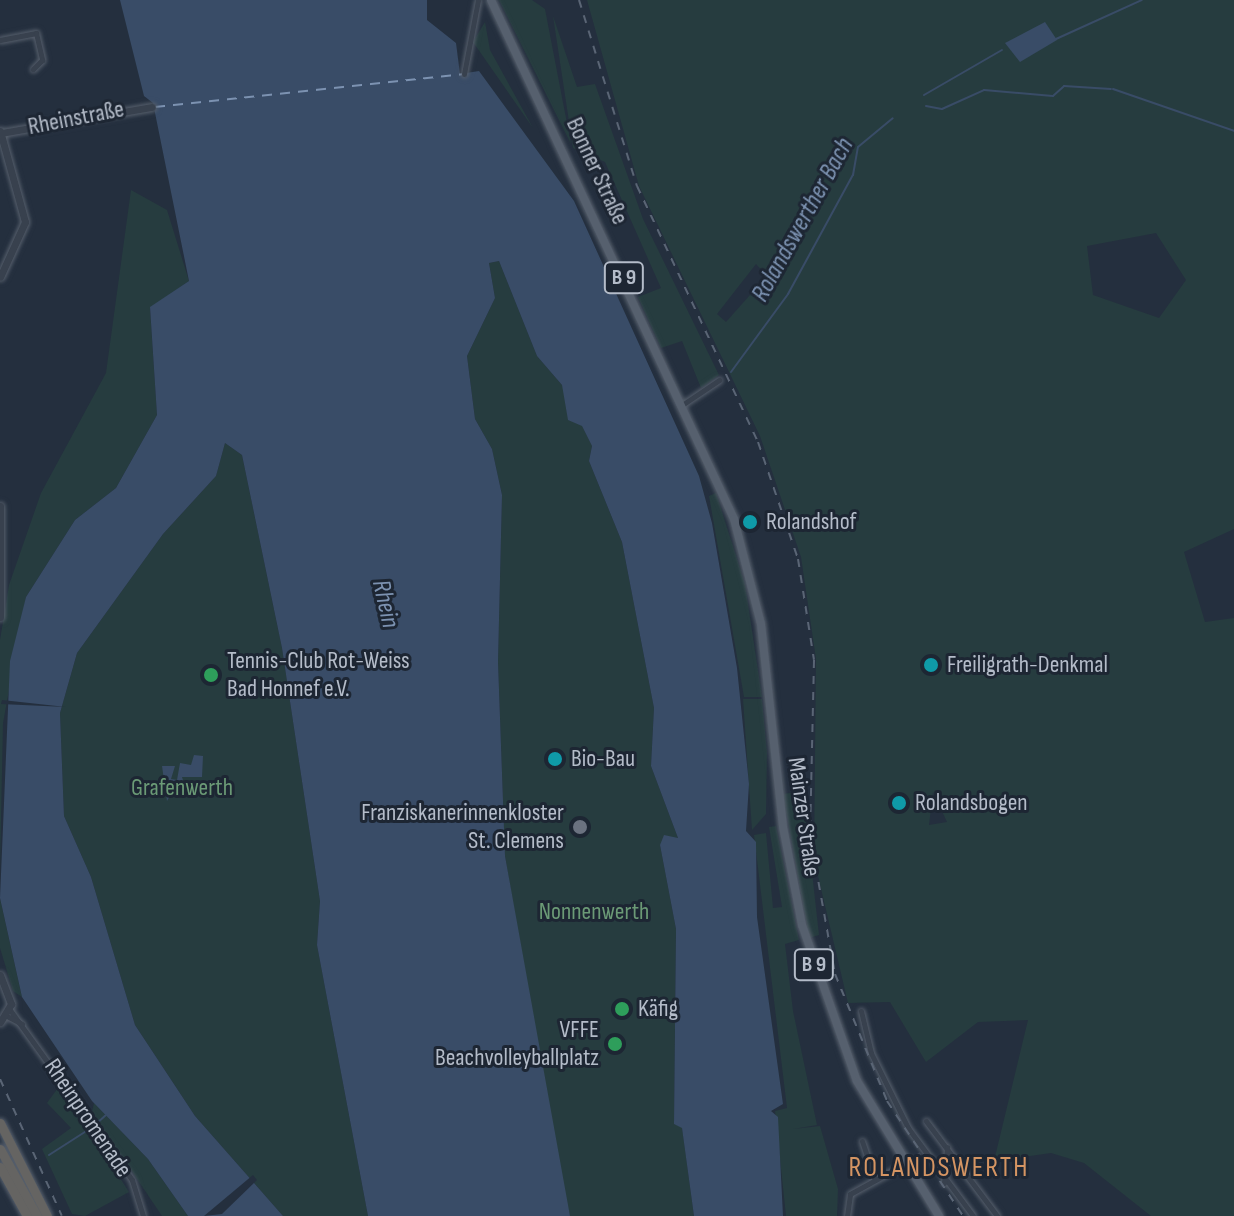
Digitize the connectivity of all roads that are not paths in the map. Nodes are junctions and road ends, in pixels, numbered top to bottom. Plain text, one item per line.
1 (478, 0) edge
2 (491, 0) edge
3 (0, 40) edge
4 (33, 69) dead end
5 (464, 74) dead end
6 (152, 107) dead end
7 (0, 132) edge
8 (0, 277) edge
9 (719, 380) dead end
10 (682, 405) junction
11 (0, 506) edge
12 (0, 617) edge
13 (0, 975) edge
14 (861, 1011) dead end
15 (9, 1013) junction
16 (0, 1022) edge
17 (926, 1121) dead end
18 (0, 1123) edge
19 (862, 1141) dead end
20 (947, 1147) junction
21 (0, 1149) edge
22 (912, 1160) tunnel mouth
23 (903, 1165) junction
24 (0, 1167) edge
25 (875, 1180) junction
26 (944, 1184) junction
27 (27, 1216) edge
28 (37, 1216) edge
29 (47, 1216) edge
30 (143, 1216) edge
31 (847, 1216) edge
32 (939, 1216) edge
33 (973, 1216) edge
34 (997, 1216) edge

1 - 5 street
2 - 10 main road, Bonner Straße / B 9
3 - 4 street
6 - 7 street, Rheinstraße
7 - 8 street
9 - 10 street
10 - 23 main road, Mainzer Straße / B 9
11 - 12 street
13 - 15 street
14 - 26 street
15 - 16 street
15 - 30 street, Rheinpromenade
17 - 20 street
18 - 29 highway
19 - 25 street
20 - 26 street
20 - 34 street
21 - 28 highway
22 - 23 street
23 - 25 street
23 - 32 main road, Mainzer Straße / B 9
24 - 27 highway
25 - 31 street
26 - 33 street

